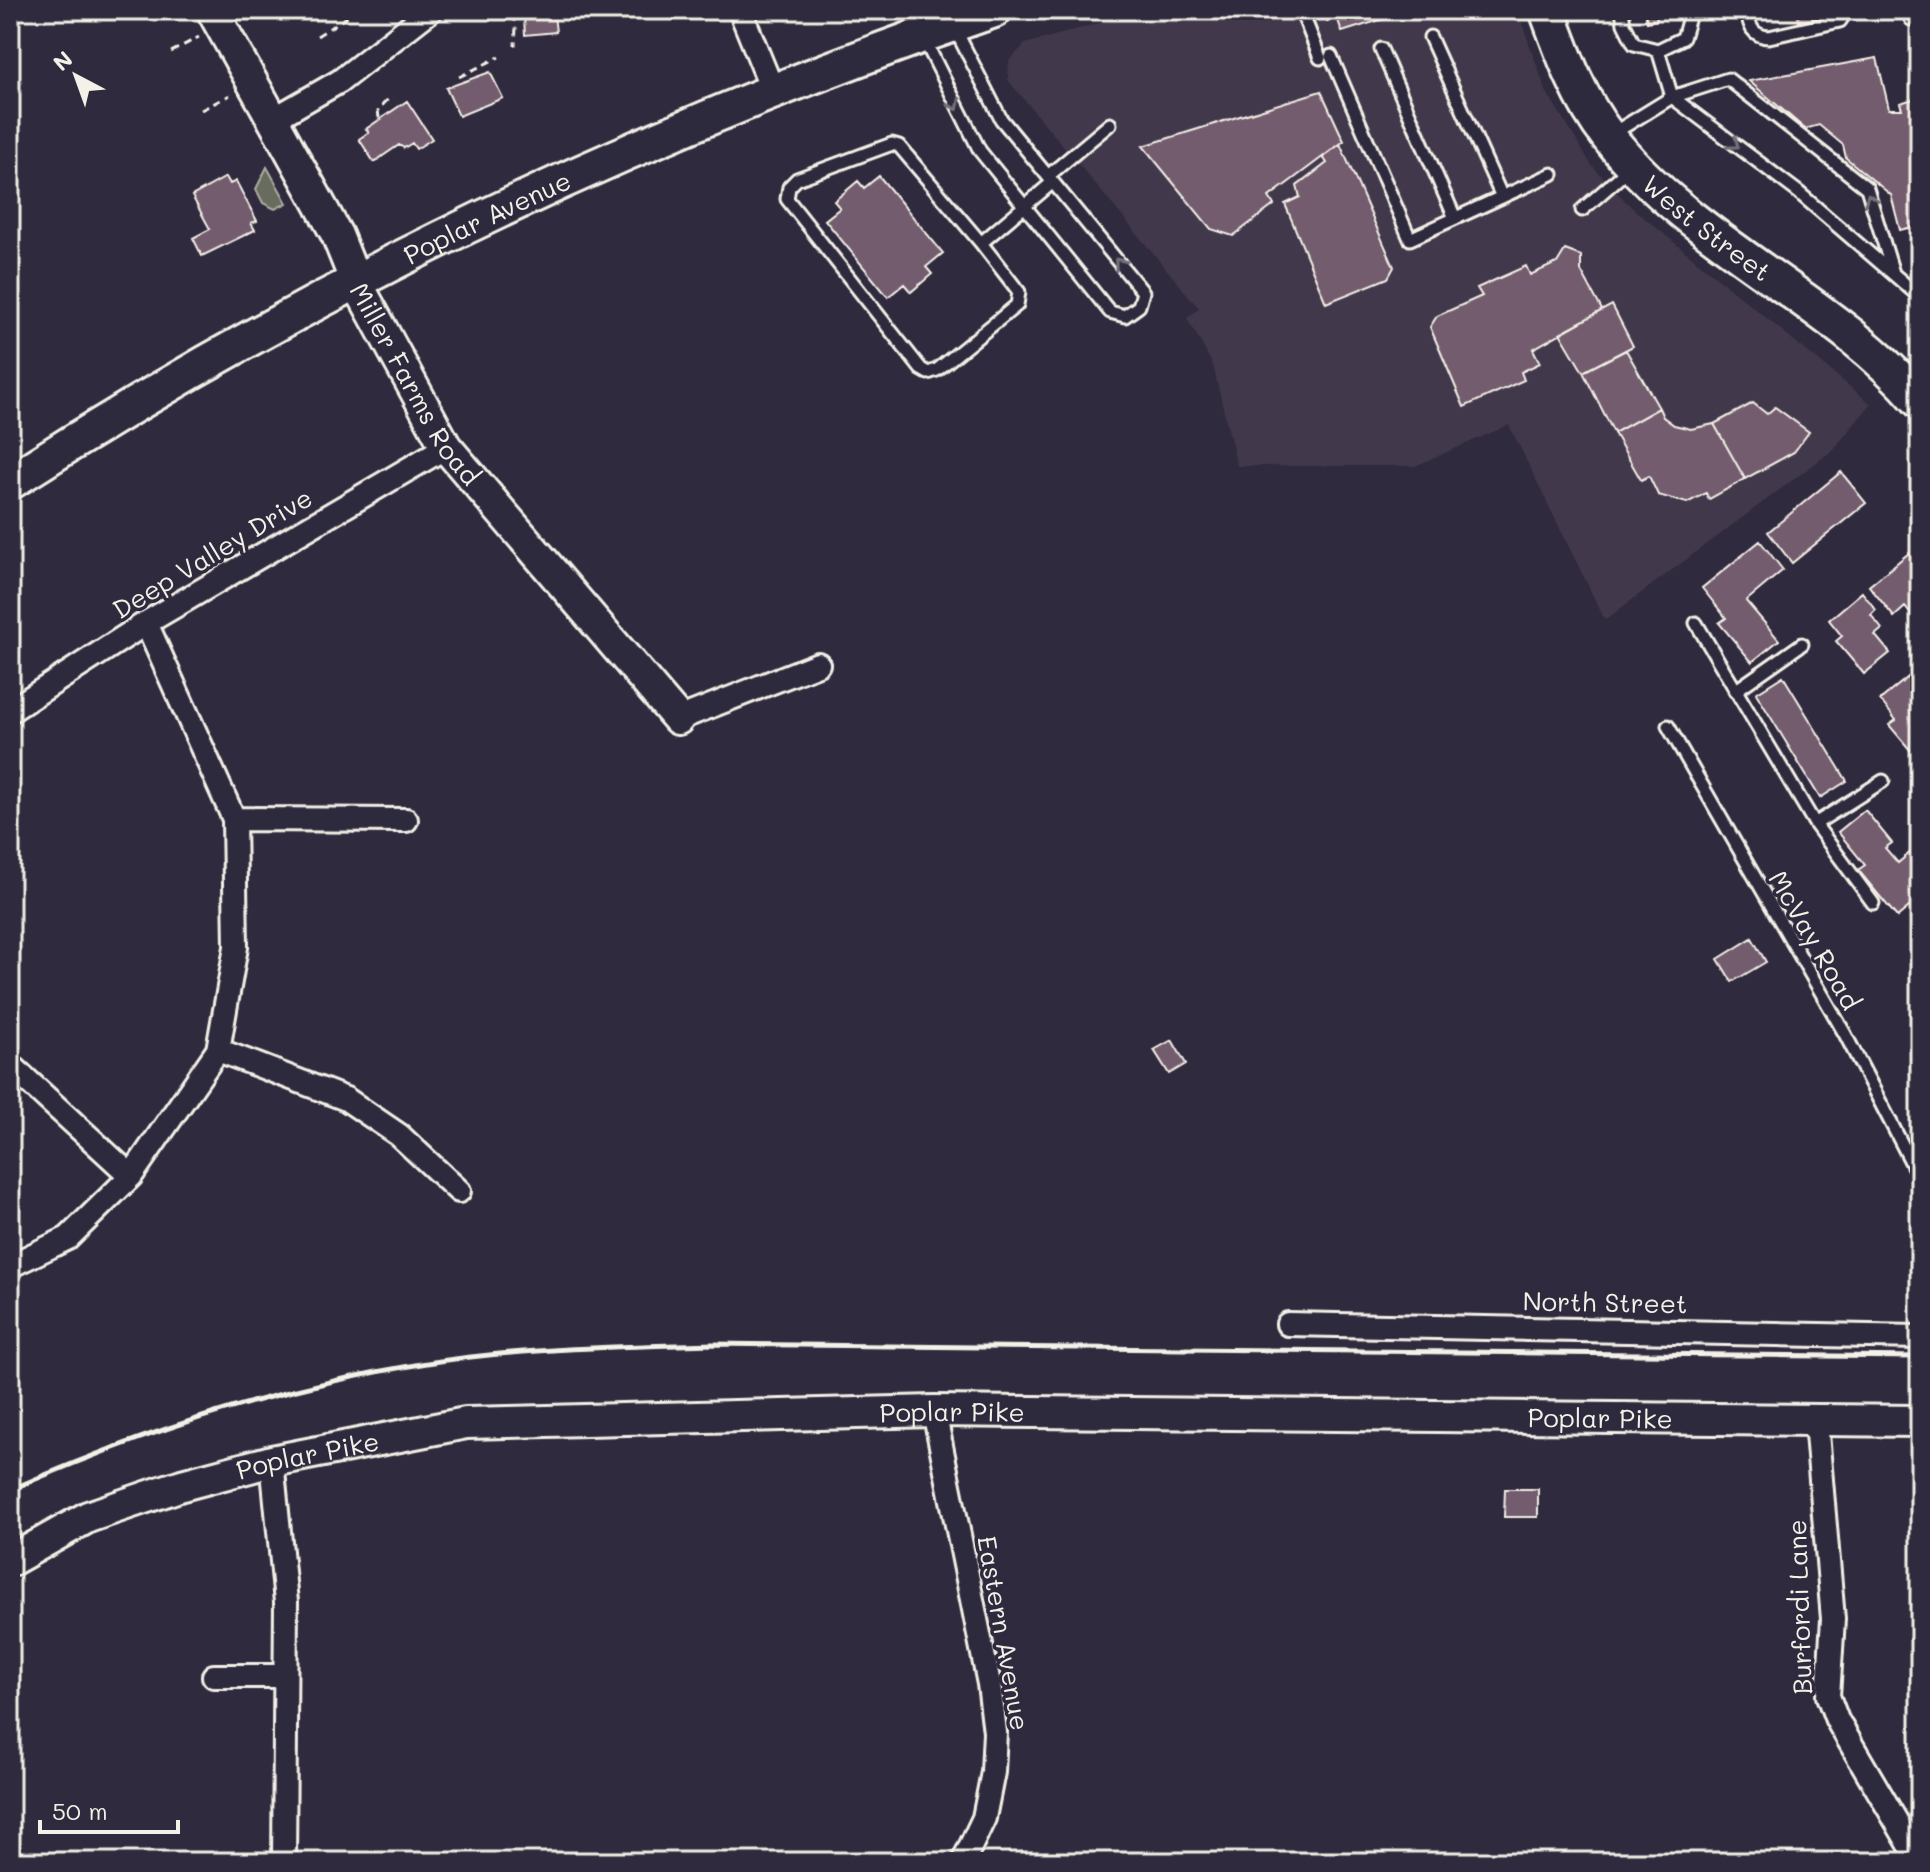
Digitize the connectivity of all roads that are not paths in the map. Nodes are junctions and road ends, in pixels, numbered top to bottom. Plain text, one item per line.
1 (431, 10) edge
2 (740, 10) edge
3 (994, 10) edge
4 (1301, 10) edge
5 (1547, 10) edge
6 (1622, 10) edge
7 (1691, 10) edge
8 (1747, 10) edge
9 (1847, 10) edge
10 (208, 22) edge
11 (937, 30) junction
12 (1430, 37) dead end
13 (1381, 49) dead end
14 (1658, 50) junction
15 (773, 91) junction
16 (1672, 97) junction
17 (272, 120) junction
18 (1110, 124) dead end
19 (1608, 136) junction
20 (1633, 165) junction
21 (1552, 174) dead end
22 (1050, 179) junction
23 (1502, 197) junction
24 (1024, 205) junction
25 (1582, 210) dead end
26 (1455, 218) junction
27 (981, 243) junction
28 (1893, 273) junction
29 (355, 280) junction
30 (1920, 297) edge
31 (1912, 387) edge
32 (446, 447) junction
33 (10, 482) edge
34 (146, 623) junction
35 (1696, 623) dead end
36 (1802, 644) dead end
37 (818, 664) dead end
38 (1735, 691) junction
39 (10, 711) edge
40 (678, 719) joint
41 (1668, 726) dead end
42 (1883, 781) dead end
43 (234, 819) junction
44 (406, 820) dead end
45 (1815, 824) junction
46 (1873, 903) dead end
47 (218, 1050) junction
48 (15, 1069) dead end
49 (131, 1176) junction
50 (1920, 1179) edge
51 (459, 1191) dead end
52 (10, 1266) edge
53 (1288, 1324) dead end
54 (1920, 1337) edge
55 (934, 1411) junction
56 (1920, 1421) edge
57 (1816, 1422) junction
58 (272, 1461) junction
59 (10, 1561) edge
60 (214, 1676) dead end
61 (285, 1676) junction
62 (284, 1862) edge
63 (963, 1862) edge
64 (1920, 1862) edge

1 - 17 street
2 - 15 street
3 - 11 main road, Poplar Avenue
4 - 26 lane
5 - 19 main road, West Street
6 - 14 lane
7 - 14 lane
8 - 9 lane
10 - 17 main road, Miller Farms Road
11 - 15 main road, Poplar Avenue
11 - 22 lane
11 -> 24 lane
12 - 23 lane
13 - 26 lane
14 - 16 lane
15 - 29 main road, Poplar Avenue
16 - 19 lane
16 -> 28 lane
28 -> 16 lane
17 - 29 main road, Miller Farms Road
18 - 22 lane
19 - 20 main road, West Street
20 - 25 lane
20 - 31 main road, West Street
21 - 23 lane
22 - 24 lane
24 -> 22 lane
23 - 26 lane
24 - 27 lane
27 - 27 lane
28 - 30 lane
29 - 32 main road, Miller Farms Road
29 - 33 main road, Poplar Avenue
32 - 34 street, Deep Valley Drive
32 - 40 main road, Miller Farms Road
34 - 39 street, Deep Valley Drive
34 - 43 street
35 - 38 lane
36 - 38 lane
37 - 40 street
38 - 45 lane
41 - 50 lane, McVay Road
42 - 45 lane
43 - 44 street
43 - 47 street
45 - 46 lane
47 - 49 street
47 - 51 street
48 - 49 street
49 - 52 street
53 - 54 street, North Street
55 - 57 main road, Poplar Pike
55 - 58 main road, Poplar Pike
55 - 63 street, Eastern Avenue
56 - 57 main road, Poplar Pike
57 - 64 street, Burfordi Lane
58 - 59 main road, Poplar Pike
58 - 61 street
60 - 61 street
61 - 62 street

